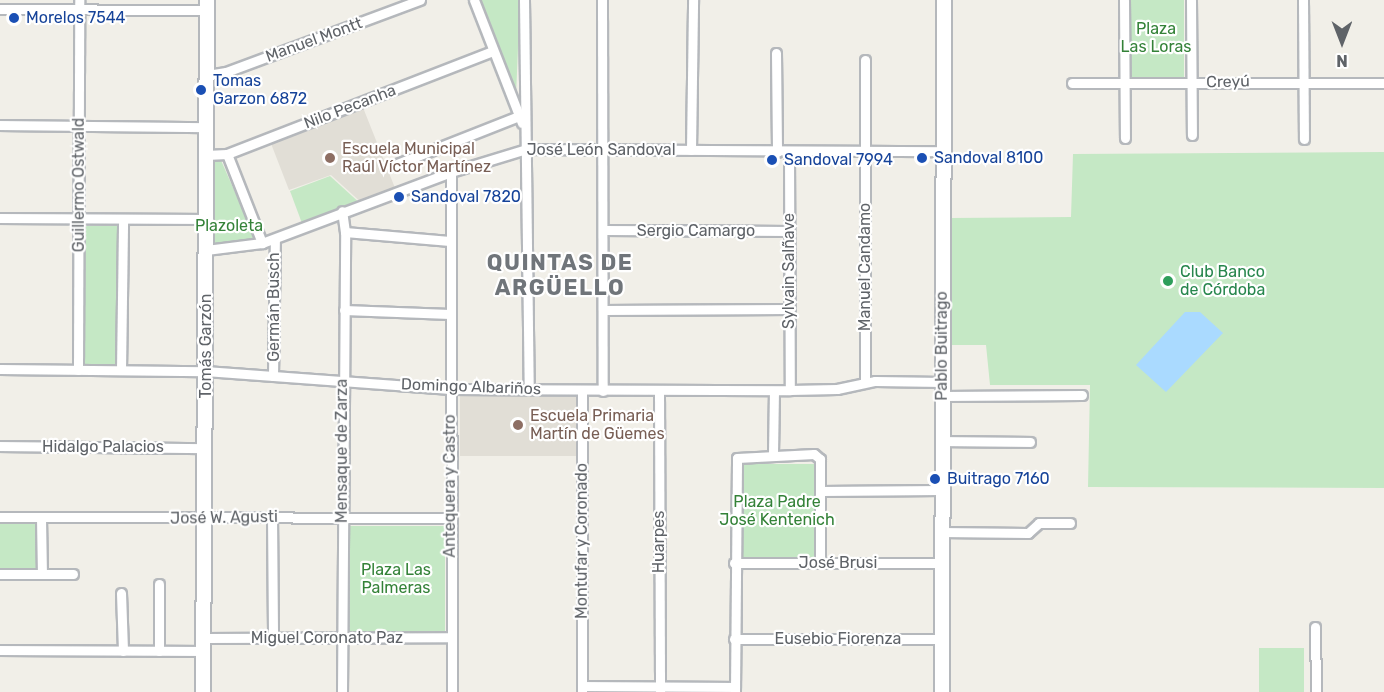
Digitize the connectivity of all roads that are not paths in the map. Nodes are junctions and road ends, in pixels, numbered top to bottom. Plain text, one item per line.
1 (420, 0) edge
2 (474, 0) edge
3 (524, 0) edge
4 (602, 0) edge
5 (693, 0) edge
6 (944, 0) edge
7 (1124, 0) edge
8 (1191, 0) edge
9 (1303, 0) edge
10 (79, 5) edge
11 (207, 5) edge
12 (0, 9) edge
13 (493, 51) junction
14 (776, 53) dead end
15 (865, 60) dead end
16 (207, 75) junction
17 (1304, 81) junction
18 (1191, 82) junction
19 (1072, 83) dead end
20 (1124, 83) junction
21 (1384, 83) edge
22 (519, 116) junction
23 (79, 123) junction
24 (0, 124) edge
25 (206, 127) junction
26 (524, 128) junction
27 (1192, 135) dead end
28 (1125, 138) dead end
29 (1304, 138) dead end
30 (526, 149) junction
31 (602, 150) junction
32 (691, 150) junction
33 (865, 151) junction
34 (941, 151) junction
35 (777, 152) junction
36 (789, 152) junction
37 (227, 154) junction
38 (206, 155) junction
39 (397, 164) dead end
40 (451, 172) junction
41 (342, 211) junction
42 (0, 218) edge
43 (79, 219) junction
44 (123, 219) junction
45 (206, 219) junction
46 (603, 230) junction
47 (789, 231) junction
48 (345, 232) junction
49 (274, 239) junction
50 (450, 241) junction
51 (262, 243) junction
52 (206, 250) junction
53 (789, 309) junction
54 (344, 310) junction
55 (603, 310) junction
56 (450, 314) junction
57 (0, 369) edge
58 (78, 370) junction
59 (121, 370) junction
60 (205, 371) junction
61 (273, 376) junction
62 (342, 381) junction
63 (865, 382) junction
64 (450, 389) junction
65 (529, 389) junction
66 (942, 389) junction
67 (582, 390) junction
68 (790, 390) junction
69 (603, 391) junction
70 (659, 391) junction
71 (774, 391) junction
72 (1082, 394) dead end
73 (941, 441) junction
74 (1030, 442) dead end
75 (0, 446) edge
76 (206, 448) junction
77 (773, 454) junction
78 (941, 490) junction
79 (821, 491) junction
80 (272, 516) junction
81 (343, 516) junction
82 (0, 517) edge
83 (41, 518) junction
84 (204, 518) junction
85 (449, 518) junction
86 (1070, 523) dead end
87 (941, 532) junction
88 (734, 563) junction
89 (820, 563) junction
90 (942, 563) junction
91 (0, 574) edge
92 (42, 574) junction
93 (73, 574) dead end
94 (159, 584) dead end
95 (121, 593) dead end
96 (1315, 627) dead end
97 (273, 637) junction
98 (451, 637) junction
99 (342, 638) junction
100 (734, 639) junction
101 (941, 639) junction
102 (203, 644) junction
103 (0, 650) edge
104 (123, 651) junction
105 (159, 651) junction
106 (582, 689) edge
107 (660, 689) edge
108 (735, 690) edge
109 (203, 692) edge
110 (342, 692) edge
111 (452, 692) edge
112 (942, 692) edge
113 (1316, 692) edge

1 - 16 street, Manuel Montt
2 - 13 street
3 - 26 street
4 - 31 street
5 - 32 street
6 - 34 main road, Pablo Buitrago
7 - 20 street
8 - 18 street
9 - 17 street
10 - 11 street
10 - 12 street
10 - 23 street, Guillermo Ostwald
11 - 16 main road, Tomás Garzón
13 - 22 street
13 - 37 street, Nilo Pecanha
14 - 35 street
15 - 33 street, Manuel Candamo
16 - 25 main road, Tomás Garzón
17 - 18 street, Creyú
17 - 21 street, Creyú
17 - 29 street
18 - 20 street, Creyú
18 - 27 street
19 - 20 street, Creyú
20 - 28 street
22 - 26 street
22 - 39 street
23 - 24 street
23 - 25 street
23 - 43 street, Guillermo Ostwald
25 - 38 main road, Tomás Garzón
26 - 30 street
30 - 31 street, José León Sandoval
30 - 40 street, José León Sandoval
30 - 65 street
31 - 32 street, José León Sandoval
31 - 46 street
32 - 35 street, José León Sandoval
33 - 34 street, José León Sandoval
33 - 36 street, José León Sandoval
33 - 63 street, Manuel Candamo
34 - 66 main road, Pablo Buitrago
35 - 36 street, José León Sandoval
36 - 47 street, Sylvain Salñave
37 - 38 street, Nilo Pecanha
37 - 51 street, Germán Busch
38 - 45 main road, Tomás Garzón
40 - 41 street, José León Sandoval
40 - 50 street, Antequera y Castro
41 - 48 street, Mensaque de Zarza
41 - 49 street, José León Sandoval
42 - 43 street
43 - 44 street
43 - 58 street, Guillermo Ostwald
44 - 45 street
44 - 59 street
45 - 52 main road, Tomás Garzón
46 - 47 street, Sergio Camargo
46 - 55 street
47 - 53 street, Sylvain Salñave
48 - 50 street
48 - 54 street, Mensaque de Zarza
49 - 51 street, José León Sandoval
49 - 61 street, Germán Busch
50 - 56 street, Antequera y Castro
51 - 52 street, José León Sandoval
52 - 60 main road, Tomás Garzón
53 - 55 street
53 - 68 street, Sylvain Salñave
54 - 56 street
54 - 62 street, Mensaque de Zarza
55 - 69 street
56 - 64 street, Antequera y Castro
57 - 58 street, Domingo Albariños
58 - 59 street, Domingo Albariños
59 - 60 street, Domingo Albariños
60 - 61 street, Domingo Albariños
60 - 76 main road, Tomás Garzón
61 - 62 street, Domingo Albariños
62 - 64 street, Domingo Albariños
62 - 81 street, Mensaque de Zarza
63 - 66 street, Domingo Albariños
63 - 68 street, Domingo Albariños
64 - 65 street, Domingo Albariños
64 - 85 street, Antequera y Castro
65 - 67 street, Domingo Albariños
66 - 72 street, Domingo Albariños
66 - 73 main road, Pablo Buitrago
67 - 69 street, Domingo Albariños
67 - 106 street, Montufar y Coronado
68 - 71 street, Domingo Albariños
69 - 70 street, Domingo Albariños
70 - 71 street, Domingo Albariños
70 - 107 street, Huarpes
71 - 77 street
73 - 74 street
73 - 78 main road, Pablo Buitrago
75 - 76 street, Hidalgo Palacios
76 - 84 main road, Tomás Garzón
77 - 79 street
77 - 88 street
78 - 79 street
78 - 87 main road, Pablo Buitrago
79 - 89 street
80 - 81 street, José W. Agusti
80 - 84 street, José W. Agusti
80 - 97 street
81 - 85 street, José W. Agusti
81 - 99 street, Mensaque de Zarza
82 - 83 street, José W. Agusti
83 - 84 street, José W. Agusti
83 - 92 street
84 - 102 main road, Tomás Garzón
85 - 98 street, Antequera y Castro
86 - 87 street
87 - 90 main road, Pablo Buitrago
88 - 89 street, José Brusi
88 - 100 street
89 - 90 street, José Brusi
90 - 101 main road, Pablo Buitrago
91 - 92 street
92 - 93 street
94 - 105 street
95 - 104 street
96 - 113 street
97 - 99 street, Miguel Coronato Paz
97 - 102 street, Miguel Coronato Paz
98 - 99 street, Miguel Coronato Paz
98 - 111 street, Antequera y Castro
99 - 110 street, Mensaque de Zarza
100 - 101 street, Eusebio Fiorenza
100 - 108 street
101 - 112 main road, Pablo Buitrago
102 - 105 street, Miguel Coronato Paz
102 - 109 main road, Tomás Garzón
103 - 104 street, Miguel Coronato Paz
104 - 105 street, Miguel Coronato Paz
106 - 107 street
107 - 108 street

